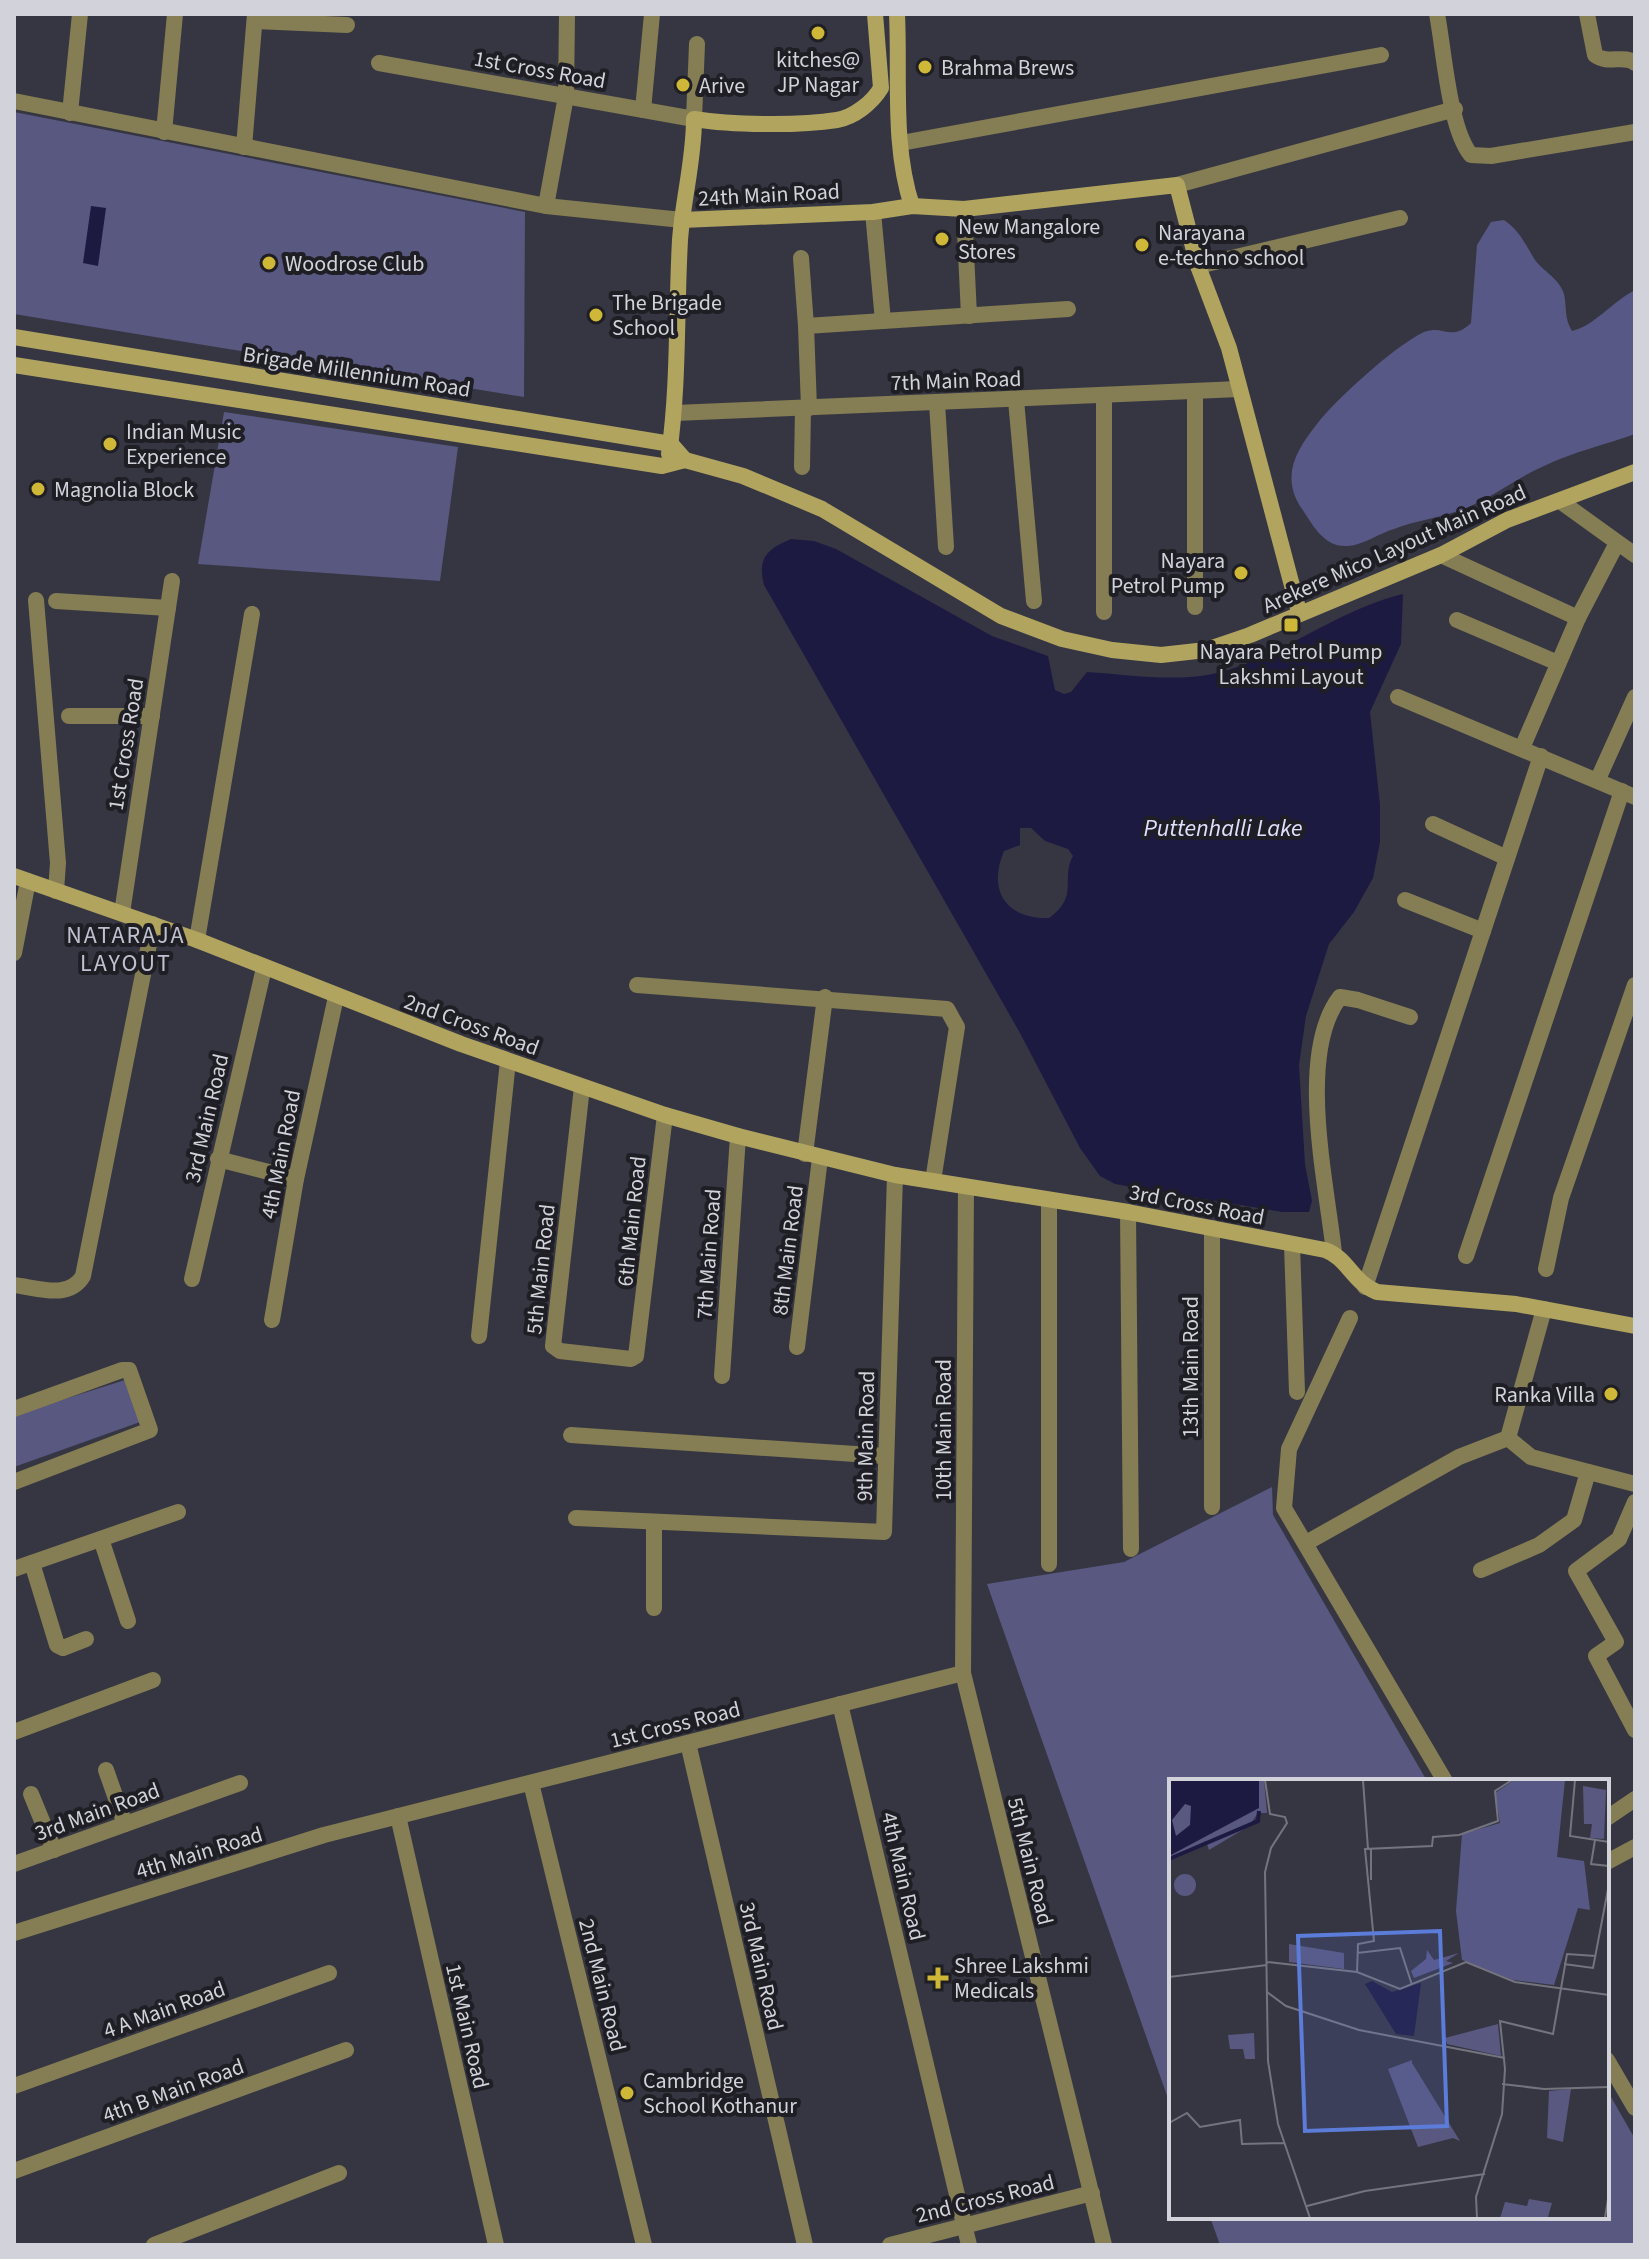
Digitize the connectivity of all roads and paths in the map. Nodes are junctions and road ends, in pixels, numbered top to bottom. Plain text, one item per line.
1 (80, 14) edge
2 (175, 14) edge
3 (567, 14) edge
4 (652, 14) edge
5 (875, 14) edge
6 (897, 14) edge
7 (1437, 14) edge
8 (1587, 14) edge
9 (255, 17) edge
10 (347, 25) dead end
11 (697, 44) dead end
12 (1381, 55) dead end
13 (379, 63) dead end
14 (1635, 63) edge
15 (900, 86) junction
16 (881, 88) junction
17 (566, 96) junction
18 (14, 101) edge
19 (897, 105) junction
20 (1455, 109) junction
21 (643, 110) junction
22 (70, 113) junction
23 (694, 119) junction
24 (164, 132) junction
25 (1635, 132) edge
26 (901, 143) junction
27 (244, 147) junction
28 (1177, 185) junction
29 (546, 206) junction
30 (912, 206) junction
31 (964, 209) junction
32 (873, 212) junction
33 (1400, 218) dead end
34 (682, 220) junction
35 (801, 258) dead end
36 (1198, 266) junction
37 (1068, 309) dead end
38 (969, 316) junction
39 (883, 321) junction
40 (806, 326) junction
41 (14, 337) edge
42 (14, 365) edge
43 (1239, 389) junction
44 (1195, 393) junction
45 (1104, 396) junction
46 (1016, 400) junction
47 (937, 403) junction
48 (806, 408) junction
49 (675, 413) junction
50 (671, 444) junction
51 (685, 460) junction
52 (668, 466) junction
53 (802, 467) dead end
54 (1635, 472) edge
55 (1560, 501) junction
56 (1617, 543) junction
57 (946, 547) dead end
58 (1441, 555) junction
59 (1635, 555) edge
60 (172, 581) dead end
61 (36, 600) dead end
62 (56, 601) dead end
63 (1034, 601) dead end
64 (1195, 607) dead end
65 (168, 608) junction
66 (1104, 612) dead end
67 (1299, 612) junction
68 (252, 614) dead end
69 (1578, 618) junction
70 (1457, 620) dead end
71 (1558, 663) junction
72 (1398, 697) dead end
73 (1635, 697) edge
74 (69, 716) dead end
75 (152, 716) junction
76 (1522, 748) junction
77 (1541, 756) junction
78 (1598, 779) junction
79 (1628, 794) edge
80 (1433, 824) dead end
81 (1507, 858) junction
82 (21, 878) edge
83 (56, 891) junction
84 (1405, 900) dead end
85 (122, 913) junction
86 (153, 924) junction
87 (1483, 931) junction
88 (197, 940) junction
89 (14, 953) edge
90 (264, 968) junction
91 (637, 985) dead end
92 (1635, 985) edge
93 (336, 997) junction
94 (825, 997) junction
95 (1410, 1017) dead end
96 (508, 1061) junction
97 (582, 1087) junction
98 (665, 1115) junction
99 (738, 1136) junction
100 (813, 1156) junction
101 (218, 1159) junction
102 (895, 1175) junction
103 (296, 1179) junction
104 (933, 1181) junction
105 (966, 1187) junction
106 (1049, 1201) junction
107 (1128, 1212) junction
108 (1212, 1228) junction
109 (1292, 1245) junction
110 (1334, 1253) junction
111 (1466, 1256) dead end
112 (1546, 1269) dead end
113 (192, 1279) dead end
114 (14, 1285) edge
115 (1365, 1287) junction
116 (1544, 1309) junction
117 (1350, 1318) dead end
118 (272, 1320) dead end
119 (1635, 1326) edge
120 (641, 1332) joint
121 (479, 1336) dead end
122 (797, 1347) dead end
123 (722, 1376) dead end
124 (1297, 1392) dead end
125 (14, 1409) edge
126 (571, 1435) dead end
127 (1508, 1438) junction
128 (885, 1456) junction
129 (1588, 1472) junction
130 (14, 1482) edge
131 (1635, 1484) edge
132 (1635, 1502) edge
133 (1212, 1507) dead end
134 (178, 1512) dead end
135 (576, 1518) dead end
136 (654, 1522) junction
137 (101, 1539) junction
138 (1306, 1543) junction
139 (1131, 1549) dead end
140 (32, 1563) junction
141 (1049, 1564) dead end
142 (14, 1569) edge
143 (1481, 1570) dead end
144 (654, 1608) dead end
145 (128, 1621) dead end
146 (86, 1639) dead end
147 (963, 1673) junction
148 (153, 1680) dead end
149 (840, 1704) junction
150 (1635, 1730) edge
151 (14, 1732) edge
152 (688, 1743) junction
153 (106, 1770) dead end
154 (1444, 1779) edge
155 (240, 1783) dead end
156 (531, 1783) junction
157 (31, 1794) dead end
158 (1635, 1799) edge
159 (398, 1816) junction
160 (1609, 1817) edge
161 (125, 1824) junction
162 (1635, 1847) edge
163 (54, 1850) junction
164 (1609, 1861) edge
165 (14, 1864) edge
166 (14, 1933) edge
167 (329, 1973) dead end
168 (346, 2050) dead end
169 (1609, 2063) edge
170 (14, 2086) edge
171 (1635, 2108) edge
172 (14, 2171) edge
173 (339, 2173) dead end
174 (1092, 2193) junction
175 (965, 2225) junction
176 (154, 2245) edge
177 (496, 2245) edge
178 (644, 2245) edge
179 (805, 2245) edge
180 (890, 2245) edge
181 (969, 2245) edge
182 (1104, 2245) edge

1 - 22 street
2 - 24 street
3 - 17 street
4 - 21 street
5 - 16 street
6 - 15 street
7 - 20 street
8 - 14 street
9 - 10 street
9 - 27 street
11 - 23 street
12 - 26 street
13 - 17 street, 1st Cross Road
15 - 16 street
15 - 19 street
16 - 19 street
16 - 23 street
17 - 21 street, 1st Cross Road
17 - 29 street
18 - 22 street
19 - 26 street
20 - 25 street
20 - 28 street
21 - 23 street, 1st Cross Road
22 - 24 street
23 - 34 street, 24th Main Road
24 - 27 street
26 - 30 street
27 - 29 street
28 - 31 street, 24th Main Road
28 - 36 street
29 - 34 street
30 - 31 street, 24th Main Road
30 - 32 street, 24th Main Road
31 - 38 street
32 - 34 street, 24th Main Road
32 - 39 street
33 - 36 street
34 - 49 street
35 - 40 street
36 - 43 street
37 - 38 street
38 - 39 street
39 - 40 street
40 - 48 street
41 - 50 street, Brigade Millennium Road
42 - 52 street
43 - 44 street, 7th Main Road
43 - 67 street
44 - 45 street, 7th Main Road
44 - 64 street
45 - 46 street, 7th Main Road
45 - 66 street
46 - 47 street, 7th Main Road
46 - 63 street
47 - 48 street, 7th Main Road
47 - 57 street
48 - 49 street, 7th Main Road
48 - 53 street
49 - 50 street
50 - 51 street
50 - 52 street
51 - 52 street
51 - 67 street, Arekere Mico Layout Main Road
54 - 55 street, Arekere Mico Layout Main Road
55 - 56 street
55 - 58 street, Arekere Mico Layout Main Road
56 - 59 street
56 - 69 street
58 - 67 street, Arekere Mico Layout Main Road
58 - 69 street
60 - 65 street, 1st Cross Road
61 - 83 street
62 - 65 street
65 - 75 street, 1st Cross Road
68 - 88 street
69 - 71 street
70 - 71 street
71 - 76 street
72 - 76 street
73 - 78 street
74 - 75 street
75 - 85 street, 1st Cross Road
76 - 77 street
77 - 78 street
77 - 81 street
78 - 79 street
79 - 111 street
80 - 81 street
81 - 87 street
82 - 83 street, 2nd Cross Road
82 - 89 street
83 - 85 street, 2nd Cross Road
84 - 87 street
85 - 86 street, 2nd Cross Road
86 - 88 street, 2nd Cross Road
86 - 114 street
87 - 115 street
88 - 90 street, 2nd Cross Road
90 - 93 street, 2nd Cross Road
90 - 101 street, 3rd Main Road
91 - 94 street
92 - 112 street
93 - 96 street, 2nd Cross Road
93 - 103 street, 4th Main Road
94 - 100 street, 8th Main Road
94 - 104 street
95 - 110 street
96 - 97 street, 2nd Cross Road
96 - 121 street
97 - 98 street, 2nd Cross Road
97 - 120 street, 5th Main Road
98 - 99 street, 2nd Cross Road
98 - 120 street, 6th Main Road
99 - 100 street, 3rd Cross Road
99 - 123 street, 7th Main Road
100 - 102 street, 3rd Cross Road
100 - 122 street, 8th Main Road
101 - 103 street
101 - 113 street, 3rd Main Road
102 - 104 street, 3rd Cross Road
102 - 128 street, 9th Main Road
103 - 118 street, 4th Main Road
104 - 105 street, 3rd Cross Road
105 - 106 street, 3rd Cross Road
105 - 147 street, 10th Main Road
106 - 107 street, 3rd Cross Road
106 - 141 street
107 - 108 street, 3rd Cross Road
107 - 139 street
108 - 109 street, 3rd Cross Road
108 - 133 street, 13th Main Road
109 - 110 street, 3rd Cross Road
109 - 124 street
110 - 115 street
115 - 116 street
116 - 119 street
116 - 127 street
117 - 138 street
125 - 130 street
126 - 128 street
127 - 129 street
127 - 138 street
128 - 136 street, 9th Main Road
129 - 131 street
129 - 143 street
132 - 150 street
134 - 137 street
135 - 136 street, 9th Main Road
136 - 144 street
137 - 140 street
137 - 145 street
138 - 154 street
140 - 142 street
140 - 146 street
147 - 149 street, 1st Cross Road
147 - 174 street, 5th Main Road
148 - 151 street
149 - 152 street, 1st Cross Road
149 - 175 street, 4th Main Road
152 - 156 street, 1st Cross Road
152 - 179 street, 3rd Main Road
153 - 161 street
155 - 161 street, 3rd Main Road
156 - 159 street, 1st Cross Road
156 - 178 street, 2nd Main Road
157 - 163 street
158 - 160 street
159 - 166 street, 4th Main Road
159 - 177 street, 1st Main Road
161 - 163 street, 3rd Main Road
162 - 164 street
163 - 165 street, 3rd Main Road
167 - 170 street, 4 A Main Road
168 - 172 street, 4th B Main Road
169 - 171 street
173 - 176 street
174 - 175 street, 2nd Cross Road
174 - 182 street, 5th Main Road
175 - 180 street, 2nd Cross Road
175 - 181 street, 4th Main Road

